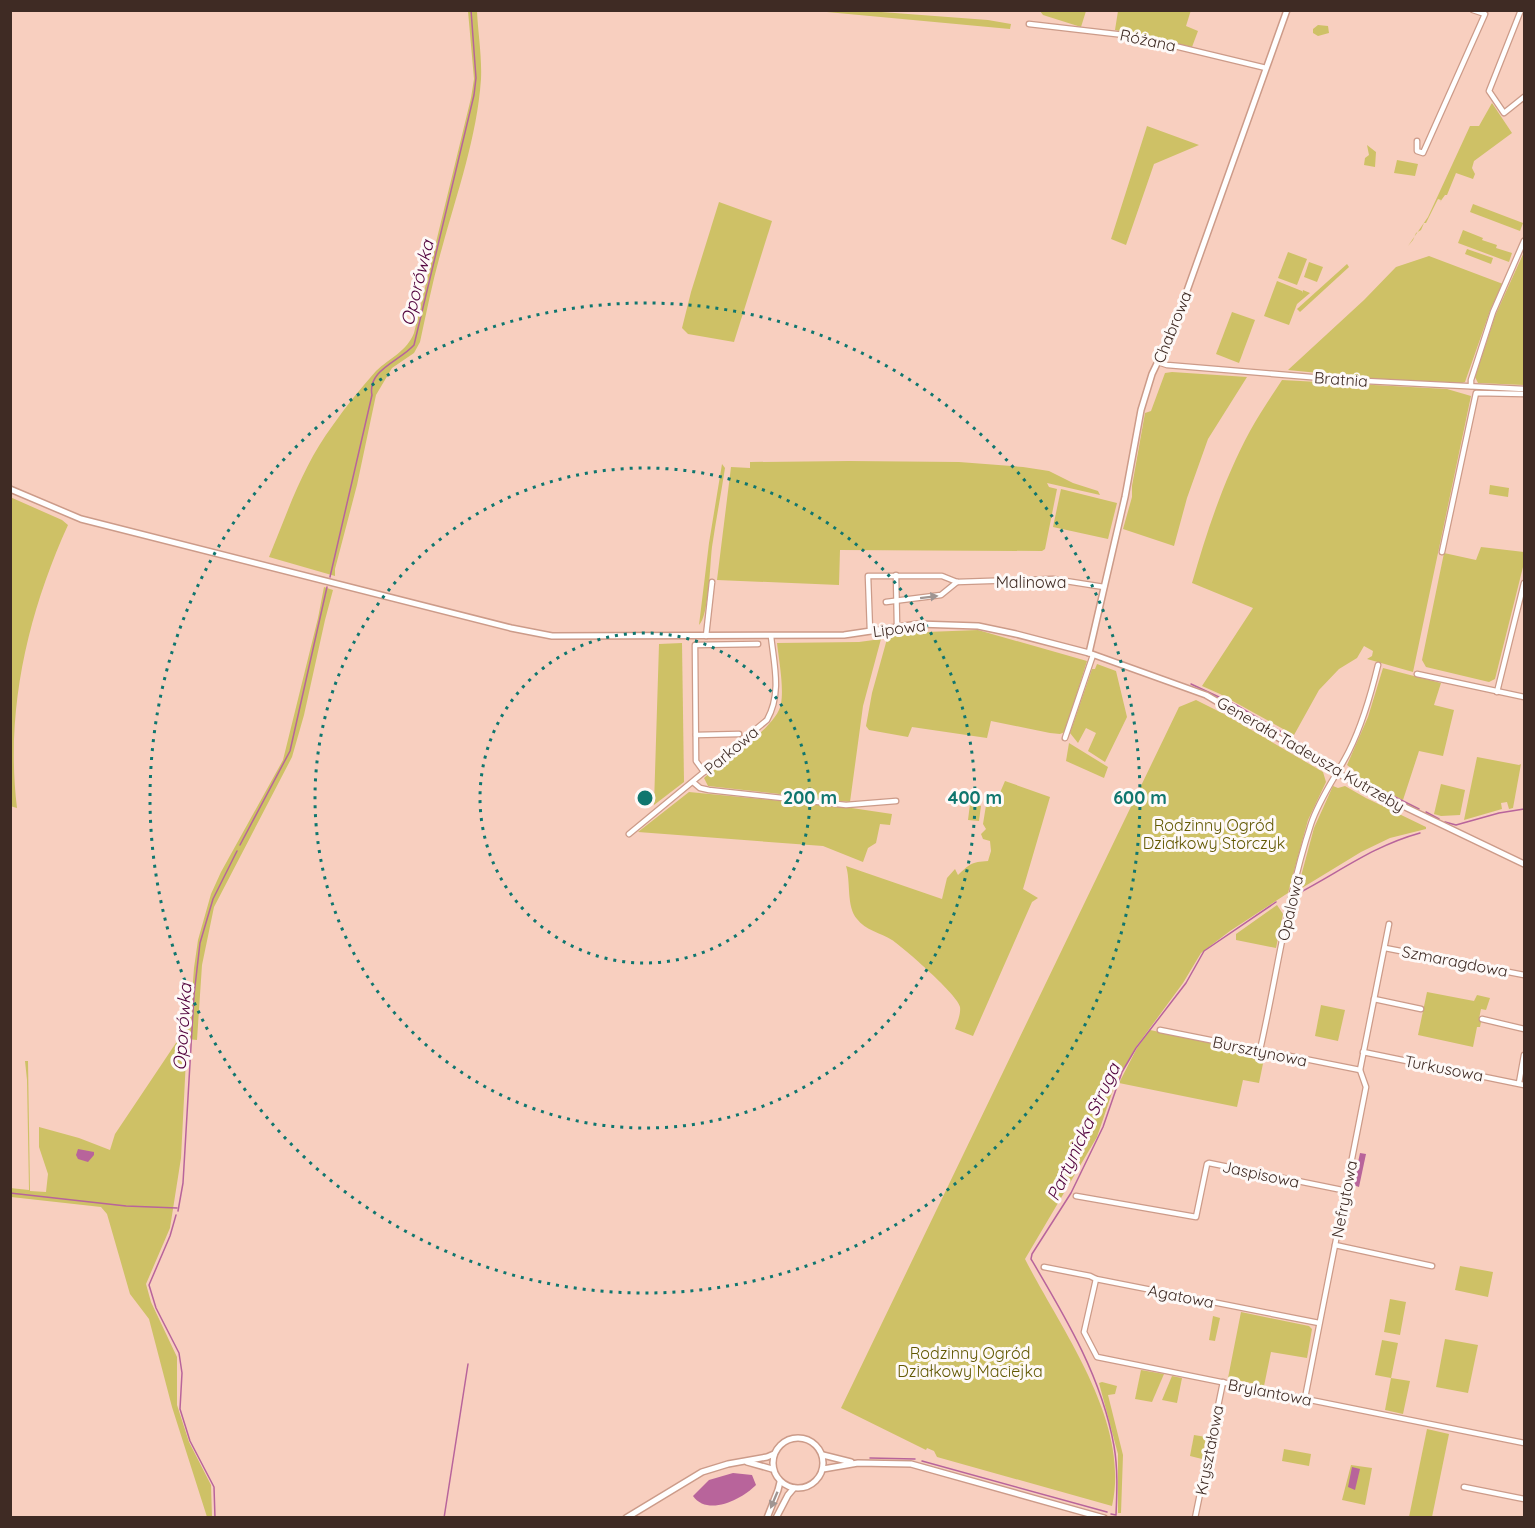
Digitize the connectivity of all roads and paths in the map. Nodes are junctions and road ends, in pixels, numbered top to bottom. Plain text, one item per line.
1 (1287, 10) edge
2 (1473, 10) edge
3 (1521, 10) edge
4 (1029, 24) dead end
5 (1266, 68) junction
6 (1524, 98) edge
7 (1417, 141) dead end
8 (1524, 241) edge
9 (1158, 362) junction
10 (1471, 386) junction
11 (1524, 389) edge
12 (1524, 394) edge
13 (10, 489) edge
14 (1442, 552) dead end
15 (896, 575) junction
16 (712, 582) dead end
17 (957, 582) junction
18 (1524, 583) edge
19 (1104, 587) junction
20 (896, 601) junction
21 (886, 602) dead end
22 (897, 626) junction
23 (870, 631) junction
24 (704, 636) junction
25 (771, 636) junction
26 (758, 644) dead end
27 (1092, 654) junction
28 (1378, 665) dead end
29 (1417, 674) dead end
30 (1497, 692) junction
31 (1524, 697) edge
32 (739, 734) dead end
33 (696, 735) junction
34 (1065, 738) dead end
35 (1336, 771) junction
36 (704, 772) junction
37 (693, 782) junction
38 (896, 801) dead end
39 (629, 834) dead end
40 (1524, 864) edge
41 (1389, 924) dead end
42 (1385, 948) junction
43 (1524, 975) edge
44 (1374, 999) junction
45 (1421, 1009) dead end
46 (1482, 1019) dead end
47 (1524, 1029) edge
48 (1160, 1030) dead end
49 (1260, 1050) junction
50 (1363, 1052) junction
51 (1524, 1055) edge
52 (1360, 1070) junction
53 (1522, 1084) edge
54 (1347, 1191) junction
55 (1076, 1196) dead end
56 (1335, 1245) junction
57 (1432, 1266) dead end
58 (1044, 1267) dead end
59 (1096, 1279) junction
60 (1319, 1323) junction
61 (1223, 1382) junction
62 (1305, 1398) junction
63 (1524, 1443) edge
64 (774, 1454) junction
65 (823, 1455) junction
66 (745, 1462) junction
67 (858, 1463) junction
68 (772, 1469) junction
69 (822, 1469) junction
70 (780, 1482) junction
71 (1464, 1486) dead end
72 (794, 1488) junction
73 (1524, 1499) edge
74 (626, 1518) edge
75 (767, 1518) edge
76 (776, 1518) edge
77 (1104, 1518) edge
78 (1196, 1518) edge

1 - 5 street, Chabrowa
2 - 7 street
3 - 6 street
4 - 5 street, Różana
5 - 9 street, Chabrowa
8 - 10 street
9 - 10 street, Bratnia
9 - 19 street, Chabrowa
10 - 11 street, Bratnia
12 - 14 street
13 - 24 street, Lipowa
15 - 17 street, Malinowa
15 - 20 street
15 - 23 street, Malinowa
16 - 24 street
17 - 19 street, Malinowa
20 -> 17 street, Malinowa
18 - 30 street
19 - 27 street, Chabrowa
20 - 21 street, Malinowa
20 - 22 street
22 - 23 street, Lipowa
22 - 27 street, Lipowa
23 - 25 street, Lipowa
24 - 25 street, Lipowa
25 - 36 street, Parkowa
26 - 33 street
27 - 34 street
27 - 35 street, Generała Tadeusza Kutrzeby
28 - 35 street, Opalowa
29 - 30 street
30 - 31 street
32 - 33 street
33 - 36 street
35 - 40 street, Generała Tadeusza Kutrzeby
35 - 49 street, Opalowa
36 - 37 street, Parkowa
37 - 38 street
37 - 39 street, Parkowa
41 - 42 street, Nefrytowa
42 - 43 street, Szmaragdowa
42 - 44 street, Nefrytowa
44 - 45 street
44 - 50 street, Nefrytowa
46 - 47 street
48 - 49 street, Bursztynowa
49 - 52 street, Bursztynowa
50 - 52 street, Nefrytowa
50 - 53 street, Turkusowa
51 - 53 street
52 - 54 street, Nefrytowa
54 - 55 street, Jaspisowa
54 - 56 street, Nefrytowa
56 - 57 street
56 - 60 street, Nefrytowa
58 - 59 street, Agatowa
59 - 60 street, Agatowa
59 - 61 street, Brylantowa
60 - 62 street, Nefrytowa
61 - 62 street, Brylantowa
61 - 78 street, Kryształowa
62 - 63 street, Brylantowa
64 - 65 street
64 - 66 street
64 - 68 street
65 - 67 street
65 - 69 street
66 - 68 street
66 - 74 street
67 - 69 street
67 - 77 street
68 - 70 street
69 - 72 street
70 - 72 street
70 -> 75 street
71 - 73 street
72 - 76 street

